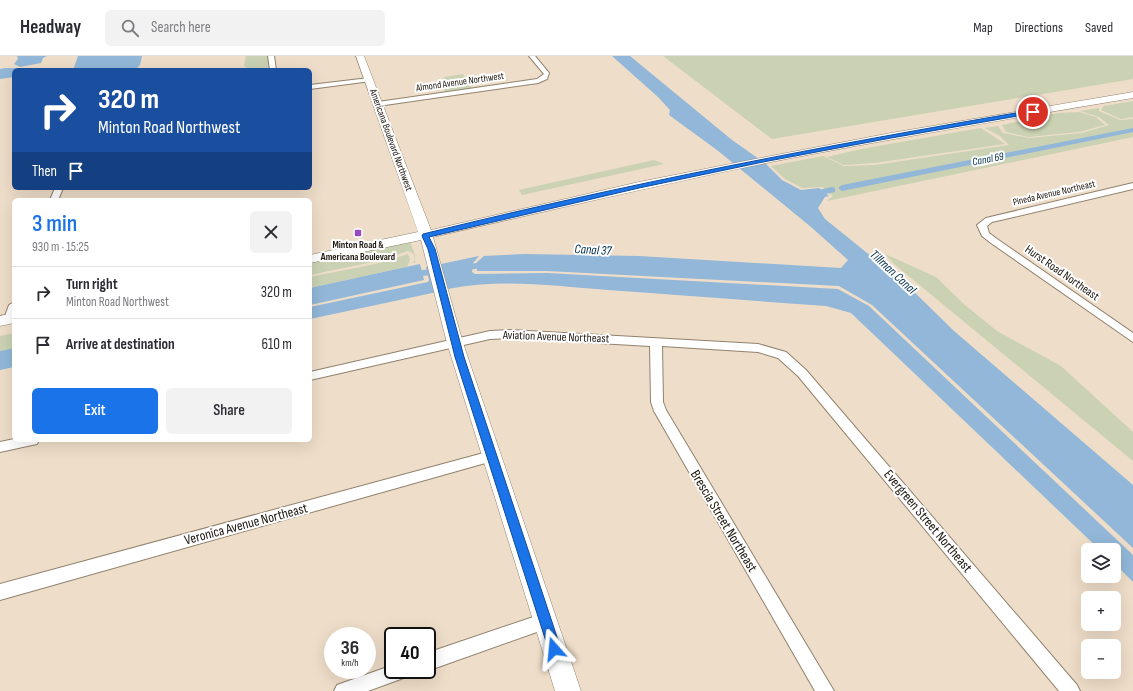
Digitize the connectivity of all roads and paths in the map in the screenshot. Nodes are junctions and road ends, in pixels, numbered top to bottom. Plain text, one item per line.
1 (271, 56) edge
2 (360, 56) edge
3 (532, 56) edge
4 (273, 68) edge
5 (369, 80) junction
6 (312, 87) edge
7 (1133, 88) edge
8 (1133, 95) edge
9 (378, 104) junction
10 (772, 155) junction
11 (1131, 188) edge
12 (982, 225) joint
13 (423, 230) junction
14 (312, 247) edge
15 (312, 258) edge
16 (1133, 338) edge
17 (656, 342) junction
18 (455, 343) junction
19 (782, 355) joint
20 (312, 376) edge
21 (24, 442) edge
22 (0, 448) edge
23 (491, 456) junction
24 (0, 592) edge
25 (545, 621) junction
26 (436, 659) edge
27 (384, 677) edge
28 (343, 691) edge
29 (568, 691) edge
30 (825, 691) edge
31 (1071, 691) edge

1 - 4 street
2 - 5 main road, Americana Boulevard Northwest
3 - 9 street, Almond Avenue Northwest
5 - 6 street
5 - 9 main road, Americana Boulevard Northwest
7 - 10 main road
8 - 10 main road
9 - 13 main road, Americana Boulevard Northwest
10 - 13 main road
11 - 12 street, Pineda Avenue Northeast
12 - 16 street, Hurst Road Northeast
13 - 14 main road
13 - 15 main road
13 - 18 main road, Americana Boulevard Northwest
17 - 18 street, Aviation Avenue Northeast
17 - 19 street, Aviation Avenue Northeast
17 - 30 street, Brescia Street Northeast
18 - 20 street, Aviation Avenue Northeast
18 - 23 main road, Americana Boulevard Northwest
19 - 31 street, Evergreen Street Northeast
21 - 22 street
23 - 24 street, Veronica Avenue Northeast
23 - 25 main road, Americana Boulevard Northwest
25 - 26 street
25 - 29 main road, Americana Boulevard Northwest
27 - 28 street

